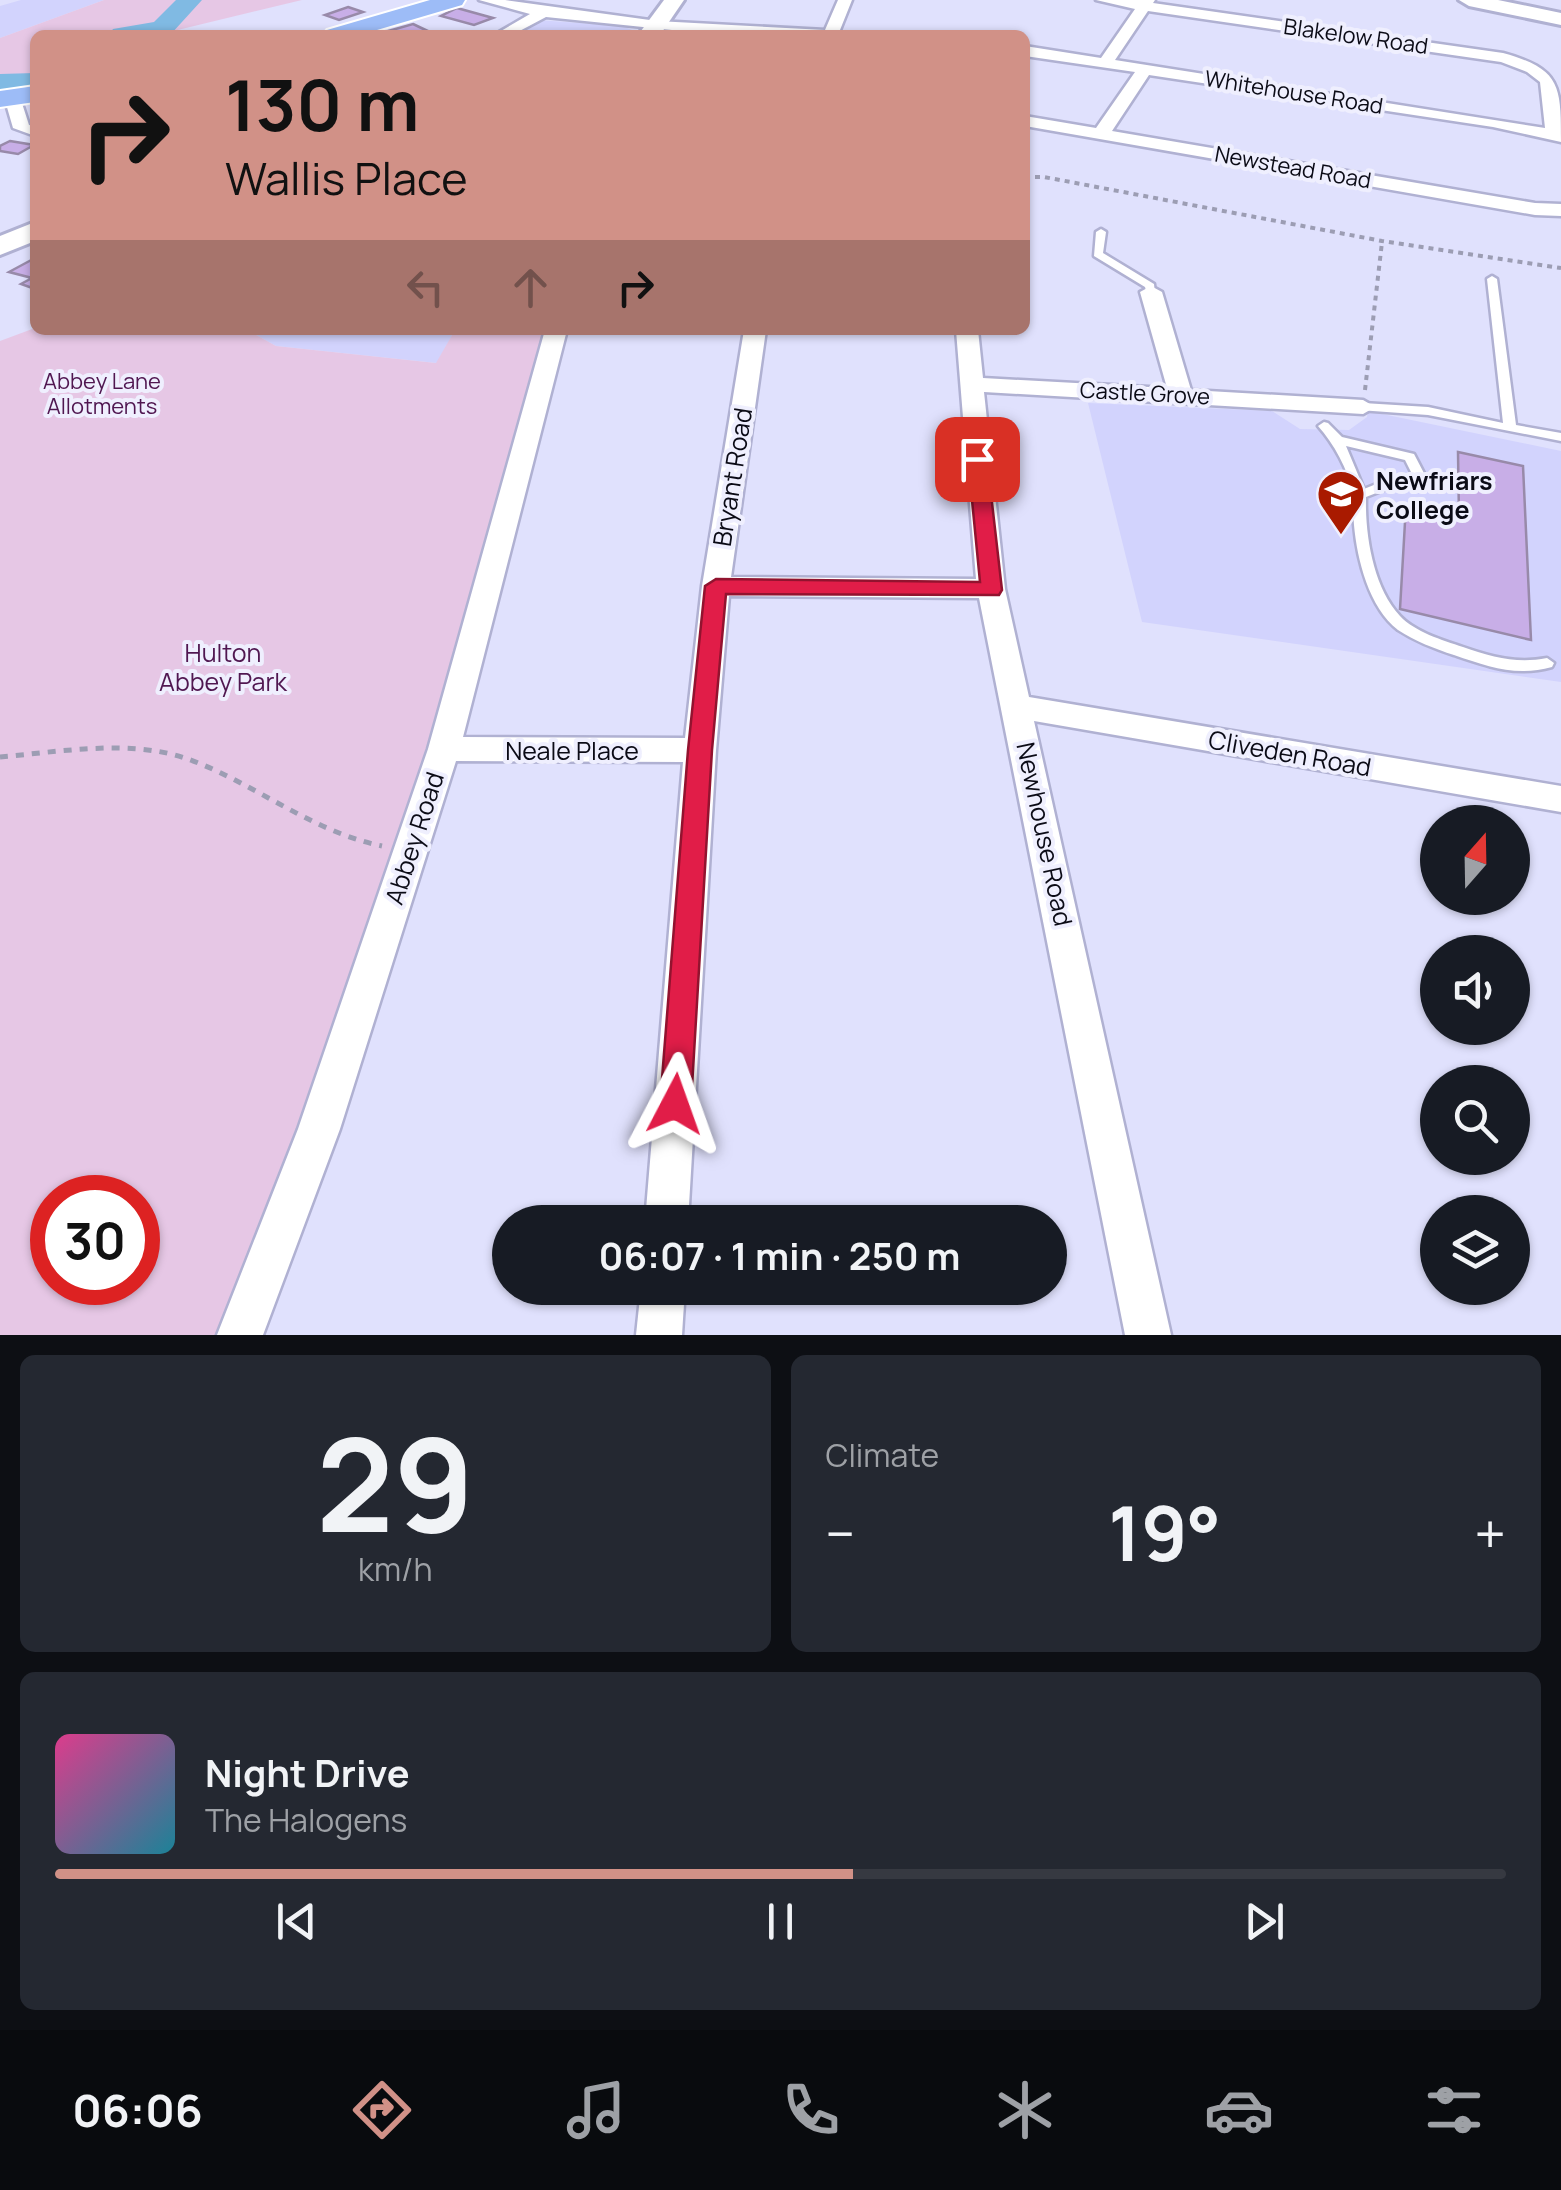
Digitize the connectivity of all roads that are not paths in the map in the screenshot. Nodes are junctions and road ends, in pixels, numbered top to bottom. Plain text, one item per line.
1 (454, 0) edge
2 (486, 0) edge
3 (674, 0) edge
4 (845, 0) edge
5 (1103, 0) edge
6 (1469, 0) edge
7 (1146, 3) edge
8 (541, 14) junction
9 (1561, 19) edge
10 (652, 29) edge
11 (351, 30) edge
12 (511, 30) edge
13 (682, 30) edge
14 (833, 30) edge
15 (1030, 52) edge
16 (1105, 63) junction
17 (1144, 69) junction
18 (16, 96) edge
19 (1030, 122) edge
20 (30, 129) edge
21 (1101, 134) junction
22 (1556, 135) edge
23 (1561, 210) edge
24 (1101, 232) dead end
25 (30, 233) edge
26 (0, 248) edge
27 (1492, 278) dead end
28 (1151, 292) joint
29 (555, 335) edge
30 (754, 335) edge
31 (967, 335) edge
32 (972, 384) junction
33 (1181, 395) junction
34 (1363, 406) joint
35 (1326, 423) junction
36 (1510, 428) junction
37 (1561, 437) edge
38 (1360, 495) junction
39 (716, 586) junction
40 (991, 590) junction
41 (1547, 662) dead end
42 (1019, 708) junction
43 (444, 749) junction
44 (700, 750) junction
45 (1561, 798) edge
46 (668, 1205) edge
47 (661, 1305) edge
48 (240, 1335) edge
49 (659, 1335) edge
50 (1148, 1335) edge

1 - 11 main road
2 - 8 street
3 - 10 street
4 - 14 street
5 - 7 street, Blakelow Road
6 - 9 street
7 - 16 street
7 - 22 street, Blakelow Road
8 - 10 street
8 - 12 street
10 - 13 street
15 - 16 street, Whitehouse Road
16 - 17 street, Whitehouse Road
17 - 21 street
17 - 22 street, Whitehouse Road
18 - 20 street
19 - 21 street, Newstead Road
21 - 23 street, Newstead Road
24 - 28 lane
25 - 26 street
27 - 36 lane
28 - 33 street
29 - 43 street, Abbey Road
30 - 39 street, Bryant Road
31 - 32 street, Newhouse Road
32 - 33 street, Castle Grove
32 - 40 street, Newhouse Road
33 - 35 street, Castle Grove
34 - 35 street, Castle Grove
34 - 36 lane
35 - 38 lane
35 - 38 lane
36 - 37 lane
38 - 41 lane
39 - 40 street
39 - 44 street, Bryant Road
40 - 42 street, Newhouse Road
42 - 45 street, Cliveden Road
42 - 50 street, Newhouse Road
43 - 44 street, Neale Place
43 - 48 street, Abbey Road
44 - 46 street, Bryant Road
47 - 49 street

